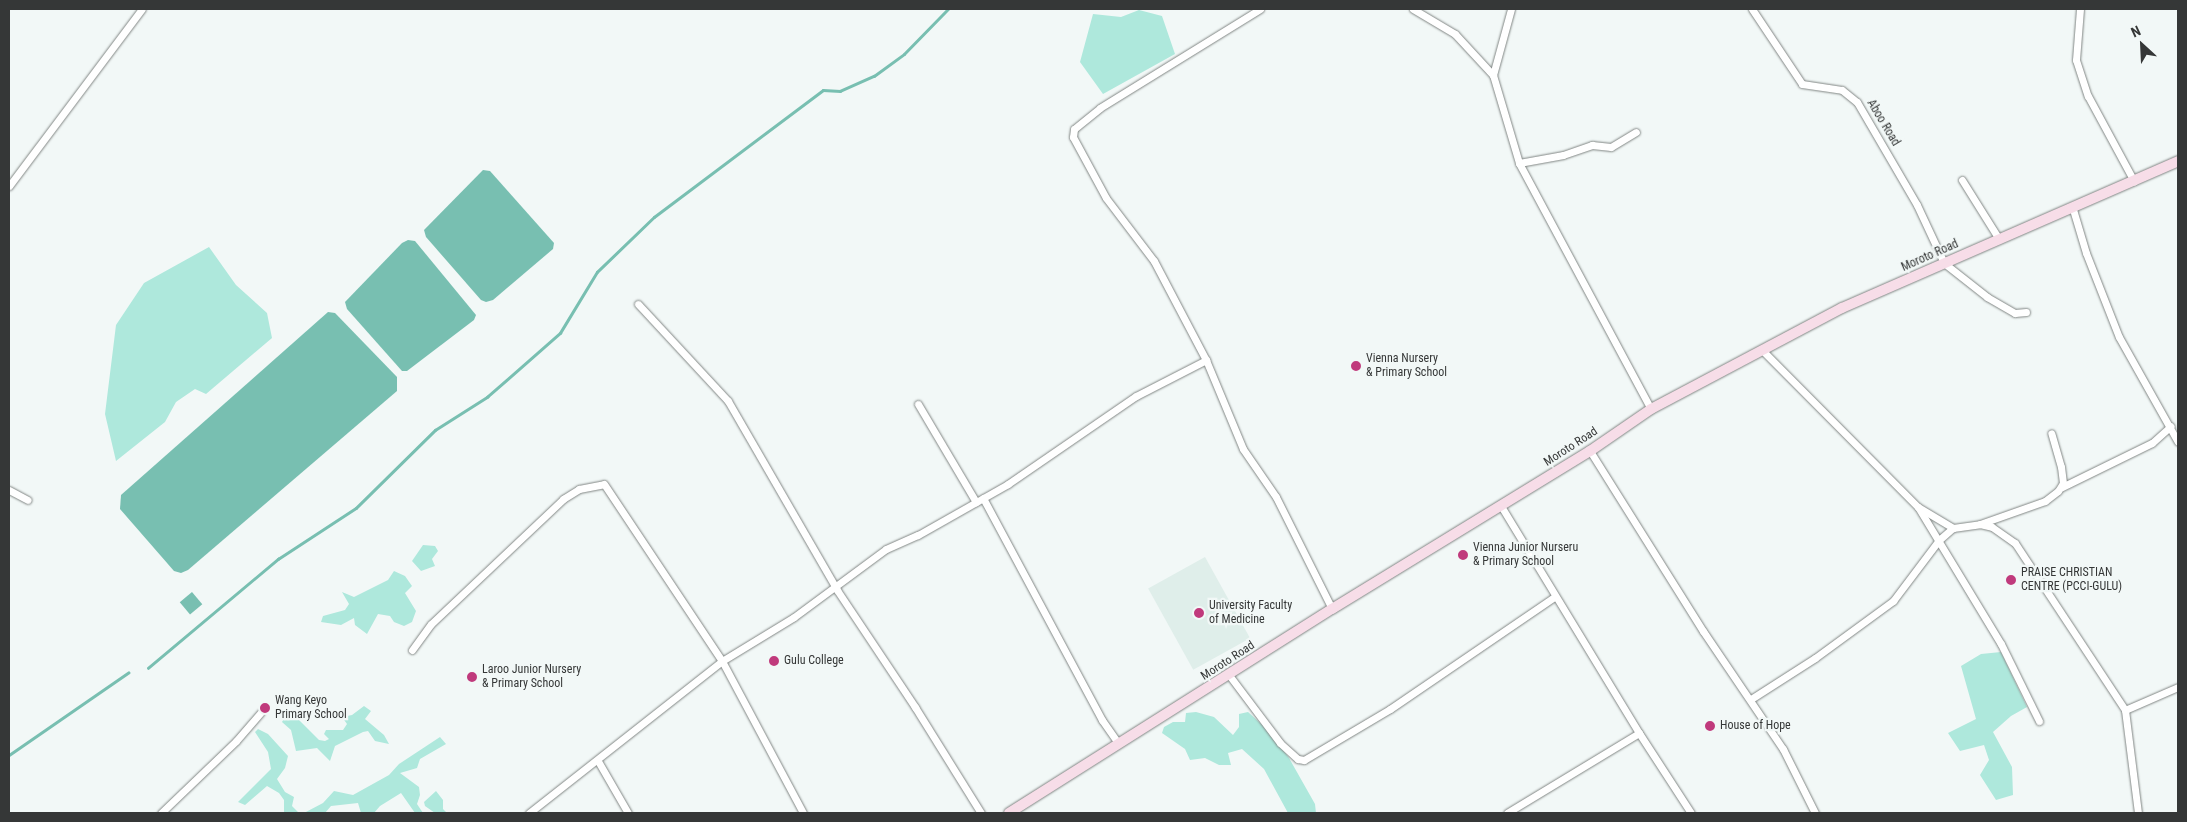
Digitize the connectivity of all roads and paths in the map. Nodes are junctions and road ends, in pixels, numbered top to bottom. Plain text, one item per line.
1 (142, 9) edge
2 (1260, 9) edge
3 (1413, 9) edge
4 (1511, 9) edge
5 (1752, 9) edge
6 (2080, 9) edge
7 (1493, 75) junction
8 (1636, 132) dead end
9 (2178, 161) edge
10 (1519, 163) junction
11 (1962, 180) dead end
12 (2134, 181) junction
13 (9, 186) edge
14 (2072, 206) junction
15 (1999, 239) junction
16 (1944, 263) junction
17 (638, 304) dead end
18 (2026, 312) dead end
19 (1763, 351) junction
20 (1206, 360) junction
21 (918, 404) dead end
22 (1651, 409) junction
23 (2171, 426) junction
24 (2051, 432) dead end
25 (2178, 440) edge
26 (1590, 451) junction
27 (2062, 487) junction
28 (9, 490) edge
29 (983, 498) junction
30 (28, 500) dead end
31 (976, 502) junction
32 (1501, 506) junction
33 (1918, 507) junction
34 (1980, 524) junction
35 (1953, 528) junction
36 (1939, 540) junction
37 (834, 586) junction
38 (1554, 597) junction
39 (1332, 609) junction
40 (412, 650) dead end
41 (722, 661) junction
42 (1229, 676) junction
43 (2178, 687) edge
44 (1751, 699) junction
45 (2124, 710) junction
46 (260, 713) dead end
47 (2039, 721) dead end
48 (1639, 734) junction
49 (1119, 744) junction
50 (598, 761) junction
51 (161, 813) edge
52 (529, 813) edge
53 (628, 813) edge
54 (803, 813) edge
55 (980, 813) edge
56 (1009, 813) edge
57 (1507, 813) edge
58 (1691, 813) edge
59 (1815, 813) edge
60 (2138, 813) edge

1 - 13 street
2 - 20 street
3 - 7 street
4 - 7 street
5 - 16 street, Aboo Road
6 - 12 street
7 - 10 street
8 - 10 street
9 - 12 main road, Moroto Road
10 - 22 street
11 - 15 street
12 - 14 main road, Moroto Road
14 - 15 main road, Moroto Road
14 - 23 street
15 - 16 main road, Moroto Road
16 - 18 street
16 - 19 main road, Moroto Road
17 - 37 street
19 - 22 main road, Moroto Road
19 - 33 street
20 - 29 street
20 - 39 street
21 - 31 street
22 - 26 main road, Moroto Road
23 - 25 street
23 - 27 street
24 - 27 street
26 - 32 main road, Moroto Road
26 - 44 street
27 - 34 street
28 - 30 street
29 - 31 street
29 - 49 street
31 - 37 street
32 - 38 street
32 - 39 main road, Moroto Road
33 - 35 street
33 - 36 street
34 - 35 street
34 - 45 street
35 - 36 street
36 - 44 street
36 - 47 street
37 - 41 street
37 - 55 street
38 - 42 street
38 - 48 street
39 - 42 main road, Moroto Road
40 - 41 street
41 - 50 street
41 - 54 street
42 - 49 main road, Moroto Road
43 - 45 street
44 - 59 street
45 - 60 street
46 - 51 street
48 - 57 street
48 - 58 street
49 - 56 main road, Moroto Road
50 - 52 street
50 - 53 street

